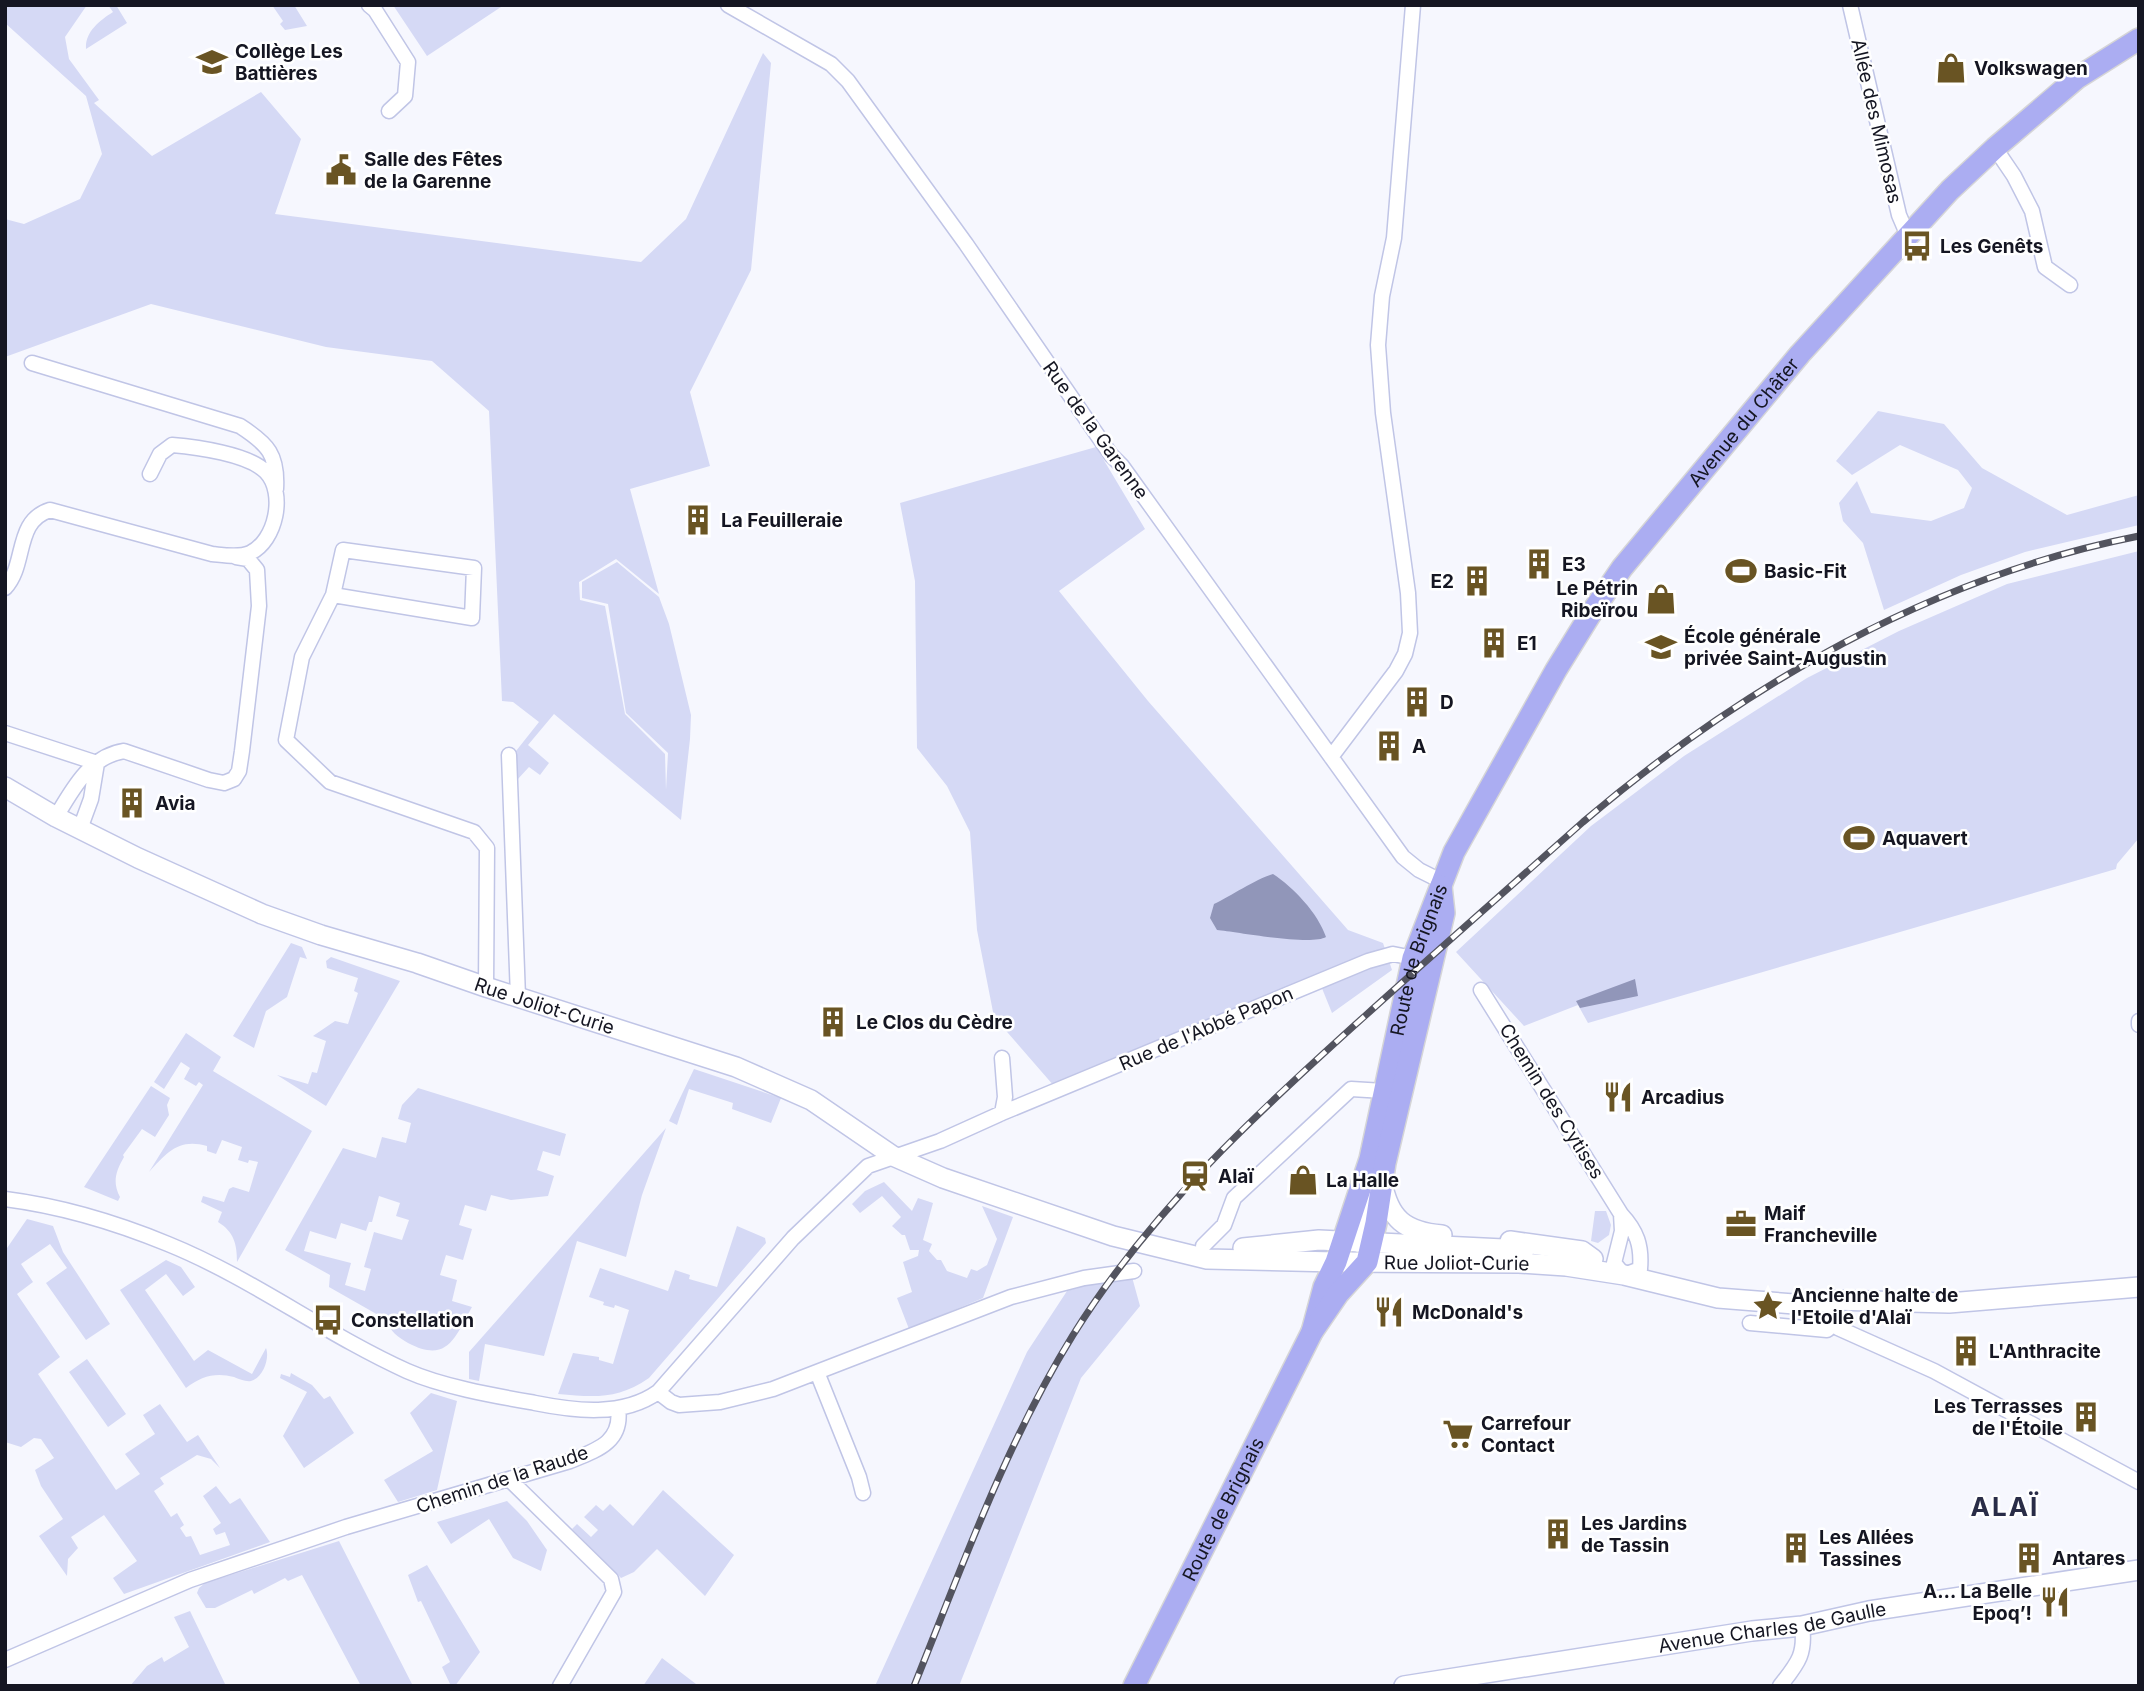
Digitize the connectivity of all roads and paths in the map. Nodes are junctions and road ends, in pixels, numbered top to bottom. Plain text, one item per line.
1 (369, 5) edge
2 (728, 5) edge
3 (1413, 5) edge
4 (1850, 5) edge
5 (2139, 39) edge
6 (389, 111) dead end
7 (1995, 148) junction
8 (1908, 236) junction
9 (2070, 285) dead end
10 (32, 363) dead end
11 (150, 474) dead end
12 (275, 491) junction
13 (231, 556) junction
14 (5, 588) edge
15 (333, 595) junction
16 (5, 733) edge
17 (509, 755) dead end
18 (1331, 757) junction
19 (97, 762) junction
20 (6, 790) edge
21 (56, 817) junction
22 (80, 829) junction
23 (1441, 881) junction
24 (1413, 958) junction
25 (486, 987) junction
26 (1481, 990) dead end
27 (517, 997) junction
28 (1002, 1058) dead end
29 (1384, 1091) junction
30 (1002, 1113) junction
31 (893, 1156) junction
32 (1382, 1182) junction
33 (5, 1199) edge
34 (1621, 1214) junction
35 (1083, 1224) junction
36 (1203, 1246) junction
37 (1360, 1247) junction
38 (1593, 1259) junction
39 (1336, 1262) junction
40 (1626, 1269) junction
41 (1134, 1271) dead end
42 (2139, 1287) edge
43 (1831, 1300) junction
44 (1751, 1323) dead end
45 (1833, 1324) junction
46 (1312, 1332) junction
47 (817, 1372) junction
48 (658, 1392) junction
49 (618, 1408) junction
50 (510, 1480) junction
51 (2139, 1482) edge
52 (863, 1493) dead end
53 (2139, 1570) edge
54 (1802, 1626) junction
55 (5, 1660) edge
56 (560, 1686) edge
57 (1134, 1686) edge
58 (1404, 1686) edge
59 (1780, 1686) edge

1 - 6 street
2 - 18 street, Rue de la Garenne
3 - 18 street
4 - 8 street, Allée des Mimosas
5 - 7 main road, Avenue du Châter
7 - 8 main road, Avenue du Châter
7 - 9 street
8 - 23 main road, Avenue du Châter
10 - 12 street
11 - 12 street
12 - 13 street
13 - 14 street
13 - 19 street
15 - 15 street
15 - 25 street
16 - 19 street
17 - 27 street
18 - 23 street, Rue de la Garenne
19 - 21 street
19 - 22 street
20 - 21 main road, Rue Joliot-Curie
21 - 22 main road, Rue Joliot-Curie
22 - 25 main road, Rue Joliot-Curie
23 - 24 main road, Route de Brignais
23 - 32 main road, Route de Brignais
24 - 29 main road, Route de Brignais
24 - 30 street, Rue de l'Abbé Papon
25 - 27 main road, Rue Joliot-Curie
26 - 34 street, Chemin des Cytises
27 - 31 main road, Rue Joliot-Curie
28 - 30 street
29 - 36 street
29 - 37 main road, Route de Brignais
30 - 31 street, Rue de l'Abbé Papon
31 - 35 main road, Rue Joliot-Curie
31 - 48 street
32 - 37 main road, Route de Brignais
32 - 38 main road, Rue Joliot-Curie
33 - 49 street
34 - 40 street
34 - 40 street, Chemin des Cytises
35 - 36 main road, Rue Joliot-Curie
35 - 39 main road, Rue Joliot-Curie
36 - 37 main road, Rue Joliot-Curie
37 - 38 main road, Rue Joliot-Curie
37 - 39 main road, Route de Brignais
37 - 39 main road, Rue Joliot-Curie
37 - 40 main road, Rue Joliot-Curie
37 - 46 main road, Route de Brignais
38 - 40 main road, Rue Joliot-Curie
39 - 46 main road, Route de Brignais
40 - 43 main road, Rue Joliot-Curie
41 - 47 street
42 - 43 main road, Rue Joliot-Curie
43 - 45 street
44 - 45 street
45 - 51 street
46 - 57 main road, Route de Brignais
47 - 48 street
47 - 52 street
48 - 49 street
49 - 50 street, Chemin de la Raude
50 - 55 street, Chemin de la Raude
50 - 56 street
53 - 54 main road, Avenue Charles de Gaulle
54 - 58 main road, Avenue Charles de Gaulle
54 - 59 street

